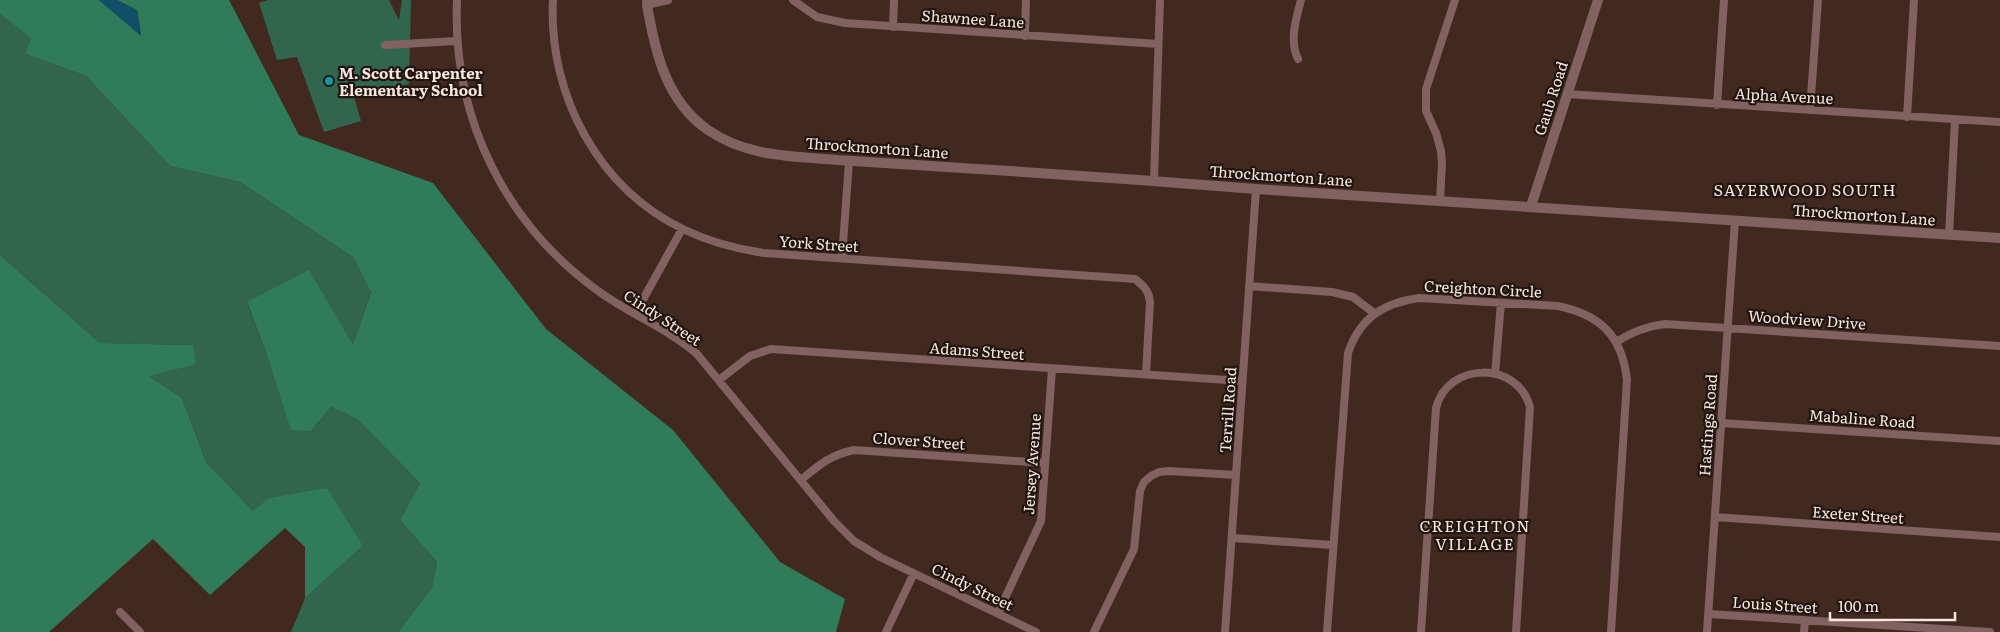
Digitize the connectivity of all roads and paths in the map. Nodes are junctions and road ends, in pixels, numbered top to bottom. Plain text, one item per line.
1 (457, 0) edge
2 (553, 0) edge
3 (668, 0) edge
4 (793, 0) edge
5 (894, 0) edge
6 (1026, 0) edge
7 (1160, 0) edge
8 (1301, 0) edge
9 (1455, 0) edge
10 (1598, 0) edge
11 (1724, 0) edge
12 (1818, 0) edge
13 (1914, 0) edge
14 (646, 2) edge
15 (893, 27) junction
16 (1025, 36) junction
17 (457, 42) junction
18 (385, 44) dead end
19 (1158, 44) junction
20 (1298, 59) dead end
21 (1567, 94) junction
22 (1716, 104) junction
23 (1810, 110) junction
24 (1907, 117) junction
25 (1955, 120) junction
26 (2000, 122) edge
27 (849, 161) junction
28 (1154, 180) junction
29 (1256, 189) junction
30 (1440, 200) junction
31 (1531, 206) junction
32 (1735, 220) junction
33 (682, 229) junction
34 (1948, 235) junction
35 (2000, 238) edge
36 (842, 258) junction
37 (1249, 286) junction
38 (1501, 303) junction
39 (1374, 313) junction
40 (635, 314) junction
41 (1728, 328) junction
42 (1616, 342) junction
43 (2000, 346) edge
44 (1052, 369) junction
45 (1146, 374) junction
46 (1495, 374) junction
47 (719, 380) junction
48 (1242, 381) junction
49 (1722, 423) junction
50 (2000, 441) edge
51 (1045, 463) junction
52 (1236, 475) junction
53 (801, 480) junction
54 (1715, 517) junction
55 (2000, 537) edge
56 (1233, 538) junction
57 (1332, 545) junction
58 (914, 574) junction
59 (120, 612) dead end
60 (998, 613) junction
61 (1709, 614) junction
62 (1805, 620) junction
63 (1899, 629) edge
64 (140, 632) edge
65 (886, 632) edge
66 (1036, 632) edge
67 (1094, 632) edge
68 (1225, 632) edge
69 (1327, 632) edge
70 (1421, 632) edge
71 (1516, 632) edge
72 (1611, 632) edge
73 (1707, 632) edge
74 (1804, 632) edge
75 (1990, 632) edge

1 - 17 street, Cindy Street
2 - 33 street, York Street
3 - 14 street
4 - 15 street, Shawnee Lane
5 - 15 street
6 - 16 street
7 - 19 street
8 - 20 street
9 - 30 street
10 - 21 street, Gaub Road
11 - 22 street
12 - 23 street
13 - 24 street
14 - 27 street, Throckmorton Lane
15 - 16 street, Shawnee Lane
16 - 19 street, Shawnee Lane
17 - 18 street
17 - 40 street, Cindy Street
19 - 28 street
21 - 22 street, Alpha Avenue
21 - 31 street, Gaub Road
22 - 23 street, Alpha Avenue
23 - 24 street, Alpha Avenue
24 - 25 street, Alpha Avenue
25 - 26 street, Alpha Avenue
25 - 34 street
27 - 28 street, Throckmorton Lane
27 - 36 street
28 - 29 street, Throckmorton Lane
29 - 30 street, Throckmorton Lane
29 - 37 street, Terrill Road
30 - 31 street, Throckmorton Lane
31 - 32 street, Throckmorton Lane
32 - 34 street, Throckmorton Lane
32 - 41 street, Hastings Road
33 - 36 street, York Street
33 - 40 street
34 - 35 street, Throckmorton Lane
36 - 45 street, York Street
37 - 39 street
37 - 48 street, Terrill Road
38 - 39 street, Creighton Circle
38 - 42 street, Creighton Circle
38 - 46 street
39 - 57 street, Creighton Circle
40 - 47 street, Cindy Street
41 - 42 street, Woodview Drive
41 - 43 street, Woodview Drive
41 - 49 street, Hastings Road
42 - 72 street, Creighton Circle
44 - 45 street, Adams Street
44 - 47 street, Adams Street
44 - 51 street, Jersey Avenue
45 - 48 street, Adams Street
46 - 70 street
46 - 71 street
47 - 53 street, Cindy Street
48 - 52 street, Terrill Road
49 - 50 street, Mabaline Road
49 - 54 street, Hastings Road
51 - 53 street, Clover Street
51 - 60 street, Jersey Avenue
52 - 56 street, Terrill Road
52 - 67 street
53 - 58 street, Cindy Street
54 - 55 street, Exeter Street
54 - 61 street, Hastings Road
56 - 57 street
56 - 68 street, Terrill Road
57 - 69 street, Creighton Circle
58 - 60 street, Cindy Street
58 - 65 street
59 - 64 street
60 - 66 street, Cindy Street
61 - 62 street, Louis Street
61 - 73 street, Hastings Road
62 - 63 street, Louis Street
62 - 74 street
63 - 75 street, Louis Street

